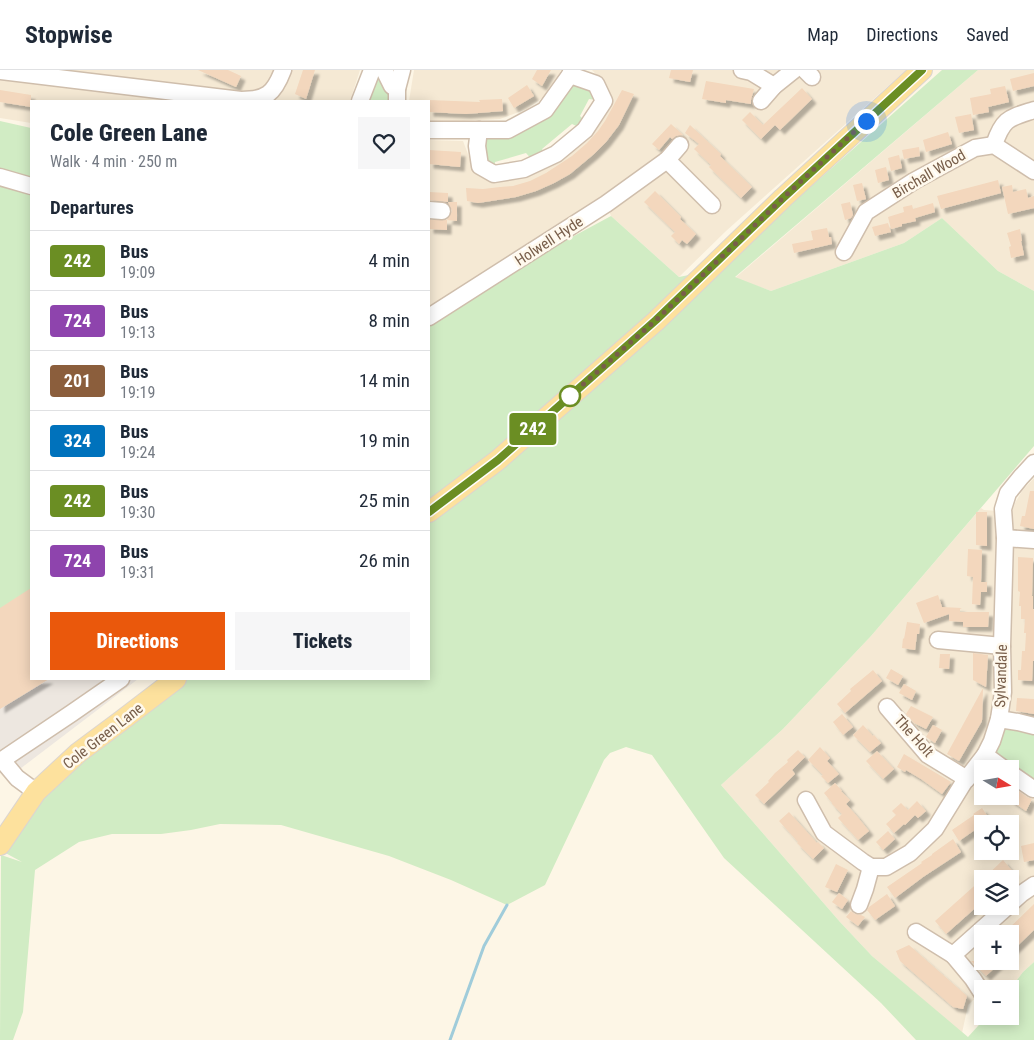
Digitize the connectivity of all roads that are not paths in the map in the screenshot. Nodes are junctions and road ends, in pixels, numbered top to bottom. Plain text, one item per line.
1 (283, 70) edge
2 (372, 70) edge
3 (384, 70) edge
4 (402, 70) edge
5 (742, 70) edge
6 (794, 70) edge
7 (922, 70) edge
8 (0, 71) edge
9 (571, 73) edge
10 (102, 77) edge
11 (774, 86) junction
12 (397, 95) edge
13 (360, 100) edge
14 (761, 101) dead end
15 (1034, 110) edge
16 (430, 130) edge
17 (479, 130) junction
18 (994, 144) junction
19 (680, 146) dead end
20 (667, 160) junction
21 (1034, 171) edge
22 (0, 177) edge
23 (30, 186) edge
24 (712, 205) dead end
25 (844, 252) dead end
26 (430, 316) edge
27 (1034, 463) edge
28 (430, 511) edge
29 (1006, 538) junction
30 (1034, 540) edge
31 (938, 640) dead end
32 (1002, 646) junction
33 (120, 680) edge
34 (168, 681) edge
35 (887, 707) dead end
36 (999, 719) junction
37 (1034, 726) edge
38 (985, 755) junction
39 (992, 760) edge
40 (967, 779) junction
41 (1019, 780) edge
42 (1033, 790) dead end
43 (36, 792) junction
44 (806, 800) dead end
45 (0, 845) edge
46 (871, 866) junction
47 (1034, 885) edge
48 (1019, 896) edge
49 (859, 905) dead end
50 (998, 915) edge
51 (916, 932) dead end
52 (953, 955) junction
53 (974, 981) edge

1 - 10 street
2 - 13 street
3 - 12 street
4 - 12 street
5 - 11 street
6 - 11 street
7 - 28 main road
8 - 10 street
9 - 17 street
9 - 17 street
11 - 14 street
15 - 18 street
16 - 17 street
18 - 21 street
18 - 25 street, Birchall Wood
19 - 20 street, Holwell Hyde
20 - 24 street
20 - 26 street, Holwell Hyde
22 - 23 street
27 - 29 street, Sylvandale
29 - 30 street
29 - 32 street, Sylvandale
31 - 32 street
32 - 36 street, Sylvandale
33 - 43 street
34 - 43 main road, Cole Green Lane
35 - 40 street, The Holt
36 - 37 street
36 - 38 street, Sylvandale
38 - 39 street
38 - 40 street, Sylvandale
40 - 46 street, Sylvandale
41 - 42 street
43 - 45 main road, Cole Green Lane
44 - 46 street
46 - 49 street
47 - 48 street
50 - 52 street
51 - 52 street
52 - 53 street

